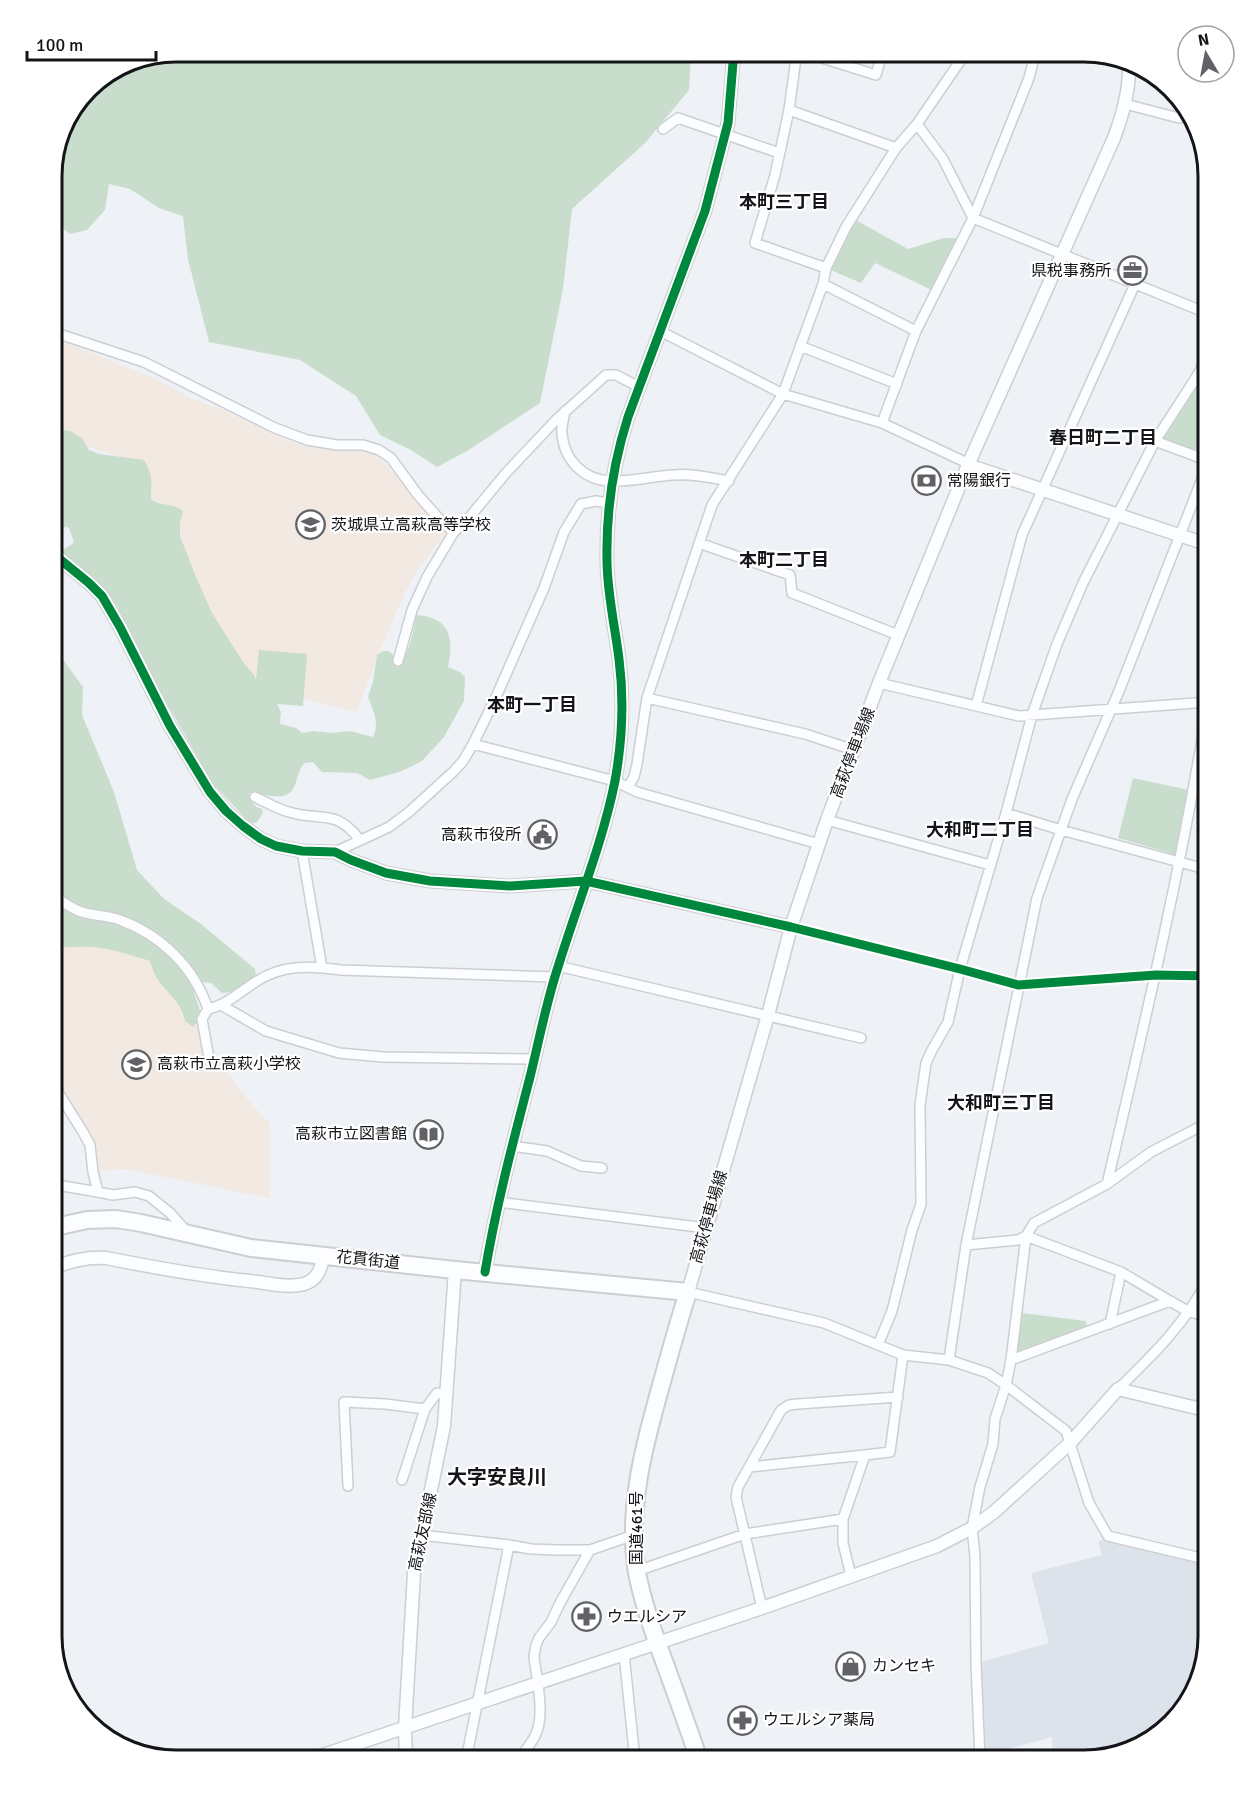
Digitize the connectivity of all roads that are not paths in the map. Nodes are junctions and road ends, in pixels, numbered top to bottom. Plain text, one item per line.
1 (733, 62) edge
2 (797, 62) edge
3 (834, 62) edge
4 (880, 62) edge
5 (959, 62) edge
6 (1033, 62) edge
7 (1129, 71) edge
8 (1125, 104) junction
9 (789, 110) junction
10 (1182, 117) edge
11 (917, 124) junction
12 (663, 129) dead end
13 (725, 134) junction
14 (896, 148) junction
15 (779, 153) junction
16 (973, 218) junction
17 (1062, 255) junction
18 (826, 268) junction
19 (823, 284) junction
20 (1135, 285) junction
21 (1198, 310) edge
22 (660, 331) junction
23 (916, 331) junction
24 (62, 335) edge
25 (801, 346) junction
26 (1198, 375) edge
27 (897, 384) junction
28 (639, 387) junction
29 (783, 394) junction
30 (565, 411) junction
31 (882, 423) junction
32 (1155, 441) junction
33 (1198, 457) edge
34 (968, 465) junction
35 (611, 481) junction
36 (729, 481) junction
37 (1198, 489) edge
38 (1041, 490) junction
39 (608, 503) junction
40 (1116, 514) junction
41 (454, 532) junction
42 (1180, 536) junction
43 (1198, 542) edge
44 (699, 543) junction
45 (62, 561) edge
46 (898, 635) junction
47 (398, 661) dead end
48 (879, 683) junction
49 (647, 698) junction
50 (1198, 703) edge
51 (976, 706) junction
52 (1111, 709) junction
53 (1032, 715) junction
54 (473, 744) junction
55 (854, 750) junction
56 (1198, 763) edge
57 (615, 781) junction
58 (628, 787) junction
59 (255, 797) dead end
60 (1006, 813) junction
61 (827, 820) junction
62 (1061, 830) junction
63 (360, 840) junction
64 (819, 844) junction
65 (302, 851) junction
66 (335, 852) junction
67 (1180, 863) junction
68 (990, 865) junction
69 (1198, 867) edge
70 (586, 881) junction
71 (62, 901) edge
72 (791, 927) junction
73 (322, 968) junction
74 (960, 969) junction
75 (556, 971) junction
76 (1156, 975) junction
77 (1198, 976) edge
78 (1018, 985) junction
79 (221, 1005) junction
80 (208, 1009) junction
81 (768, 1015) junction
82 (861, 1038) dead end
83 (208, 1053) dead end
84 (534, 1059) junction
85 (62, 1099) edge
86 (1198, 1128) edge
87 (512, 1146) junction
88 (602, 1168) dead end
89 (1107, 1184) junction
90 (62, 1186) edge
91 (98, 1192) junction
92 (498, 1202) junction
93 (62, 1225) edge
94 (706, 1228) junction
95 (190, 1235) junction
96 (1026, 1236) junction
97 (966, 1245) junction
98 (324, 1255) junction
99 (62, 1264) edge
100 (455, 1270) junction
101 (485, 1272) junction
102 (1121, 1272) junction
103 (688, 1292) junction
104 (1198, 1296) edge
105 (1170, 1301) junction
106 (1189, 1312) junction
107 (1198, 1314) edge
108 (1110, 1324) junction
109 (878, 1345) junction
110 (903, 1355) junction
111 (949, 1360) junction
112 (1011, 1360) junction
113 (1006, 1385) junction
114 (1118, 1389) junction
115 (447, 1395) junction
116 (898, 1397) junction
117 (1198, 1408) edge
118 (425, 1409) junction
119 (1071, 1442) junction
120 (865, 1455) junction
121 (749, 1467) junction
122 (402, 1480) dead end
123 (348, 1486) dead end
124 (843, 1519) junction
125 (972, 1528) junction
126 (745, 1534) junction
127 (421, 1535) junction
128 (634, 1535) junction
129 (509, 1545) junction
130 (590, 1550) junction
131 (1198, 1557) edge
132 (637, 1571) junction
133 (851, 1576) junction
134 (762, 1608) junction
135 (657, 1643) junction
136 (624, 1654) junction
137 (537, 1684) junction
138 (477, 1705) junction
139 (405, 1728) junction
140 (341, 1749) edge
141 (406, 1749) edge
142 (468, 1749) edge
143 (525, 1749) edge
144 (634, 1750) edge
145 (695, 1750) edge
146 (980, 1750) edge

1 - 13 street
2 - 9 street
3 - 4 street
5 - 11 street
6 - 16 street
7 - 8 street, 高萩停車場線
8 - 10 street
8 - 17 street, 高萩停車場線
9 - 14 street
9 - 15 street
11 - 14 street
11 - 16 street
12 - 13 street
13 - 15 street
13 - 22 street
14 - 18 street
15 - 18 street
16 - 17 street
16 - 23 street
17 - 20 street
17 - 34 street, 高萩停車場線
18 - 19 street
19 - 23 street
19 - 25 street
20 - 21 street
20 - 38 street
22 - 28 street
22 - 29 street
23 - 27 street
24 - 41 street
25 - 27 street
25 - 29 street
26 - 32 street
27 - 31 street
28 - 30 street
28 - 35 street
29 - 31 street
29 - 36 street
30 - 35 street
30 - 41 street
31 - 34 street
32 - 33 street
32 - 40 street
34 - 38 street
34 - 46 street, 高萩停車場線
35 - 36 street
35 - 39 street
36 - 44 street
37 - 42 street
38 - 40 street
38 - 51 street
39 - 54 street
39 - 57 street
40 - 42 street
40 - 53 street
41 - 47 street
42 - 43 street
42 - 52 street
44 - 46 street
44 - 49 street
45 - 65 street
46 - 48 street, 高萩停車場線
48 - 51 street
48 - 55 street, 高萩停車場線
49 - 55 street
49 - 58 street
50 - 52 street
51 - 53 street
52 - 53 street
52 - 62 street
53 - 60 street
54 - 57 street
54 - 63 street
55 - 61 street, 高萩停車場線
56 - 67 street
57 - 58 street
57 - 70 street
58 - 64 street
59 - 63 street
60 - 62 street
60 - 68 street
61 - 64 street, 高萩停車場線
61 - 68 street
62 - 67 street
62 - 78 street
63 - 66 street
64 - 72 street, 高萩停車場線
65 - 66 street
65 - 73 street
66 - 70 street
67 - 69 street
67 - 76 street
68 - 74 street
70 - 72 street
70 - 75 street
71 - 80 street
72 - 74 street
72 - 81 street, 高萩停車場線
73 - 75 street
73 - 79 street
74 - 78 street
74 - 109 street
75 - 81 street
75 - 84 street
76 - 77 street
76 - 78 street
76 - 89 street
78 - 97 street
79 - 80 street
79 - 84 street
80 - 83 street
81 - 82 street
81 - 94 street, 高萩停車場線
84 - 87 street
85 - 91 street
86 - 89 street
87 - 88 street
87 - 92 street
89 - 96 street
90 - 91 street
91 - 95 street
92 - 94 street
92 - 101 street
93 - 95 highway, 花貫街道
94 - 103 street, 高萩停車場線
95 - 98 highway, 花貫街道
96 - 97 street
96 - 102 street
96 - 112 street
97 - 111 street
98 - 99 street
98 - 100 highway, 花貫街道
100 - 101 highway, 花貫街道
100 - 115 street, 高萩友部線
101 - 103 highway, 花貫街道
102 - 105 street
102 - 108 street
103 - 109 street
103 - 128 highway, 国道461号
104 - 106 street
105 - 106 street
105 - 108 street
106 - 107 street
106 - 114 street
108 - 112 street
109 - 110 street
110 - 111 street
110 - 116 street
111 - 113 street
112 - 113 street
113 - 119 street
113 - 125 street
114 - 117 street
114 - 119 street
115 - 118 street
115 - 127 street, 高萩友部線
116 - 120 street
116 - 121 street
118 - 122 street
118 - 123 street
119 - 125 street
119 - 131 street
120 - 121 street
120 - 124 street
121 - 126 street
124 - 126 street
124 - 133 street
125 - 133 street
125 - 146 street
126 - 132 street
126 - 134 street
127 - 129 street
127 - 139 street, 高萩友部線
128 - 130 street
128 - 132 highway, 国道461号
129 - 130 street
129 - 138 street
130 - 137 street
132 - 135 highway, 国道461号
133 - 134 street
134 - 135 street
135 - 136 street
135 - 145 highway, 国道461号
136 - 137 street
136 - 144 street
137 - 138 street
137 - 143 street
138 - 139 street
138 - 142 street
139 - 140 street
139 - 141 street, 高萩友部線

